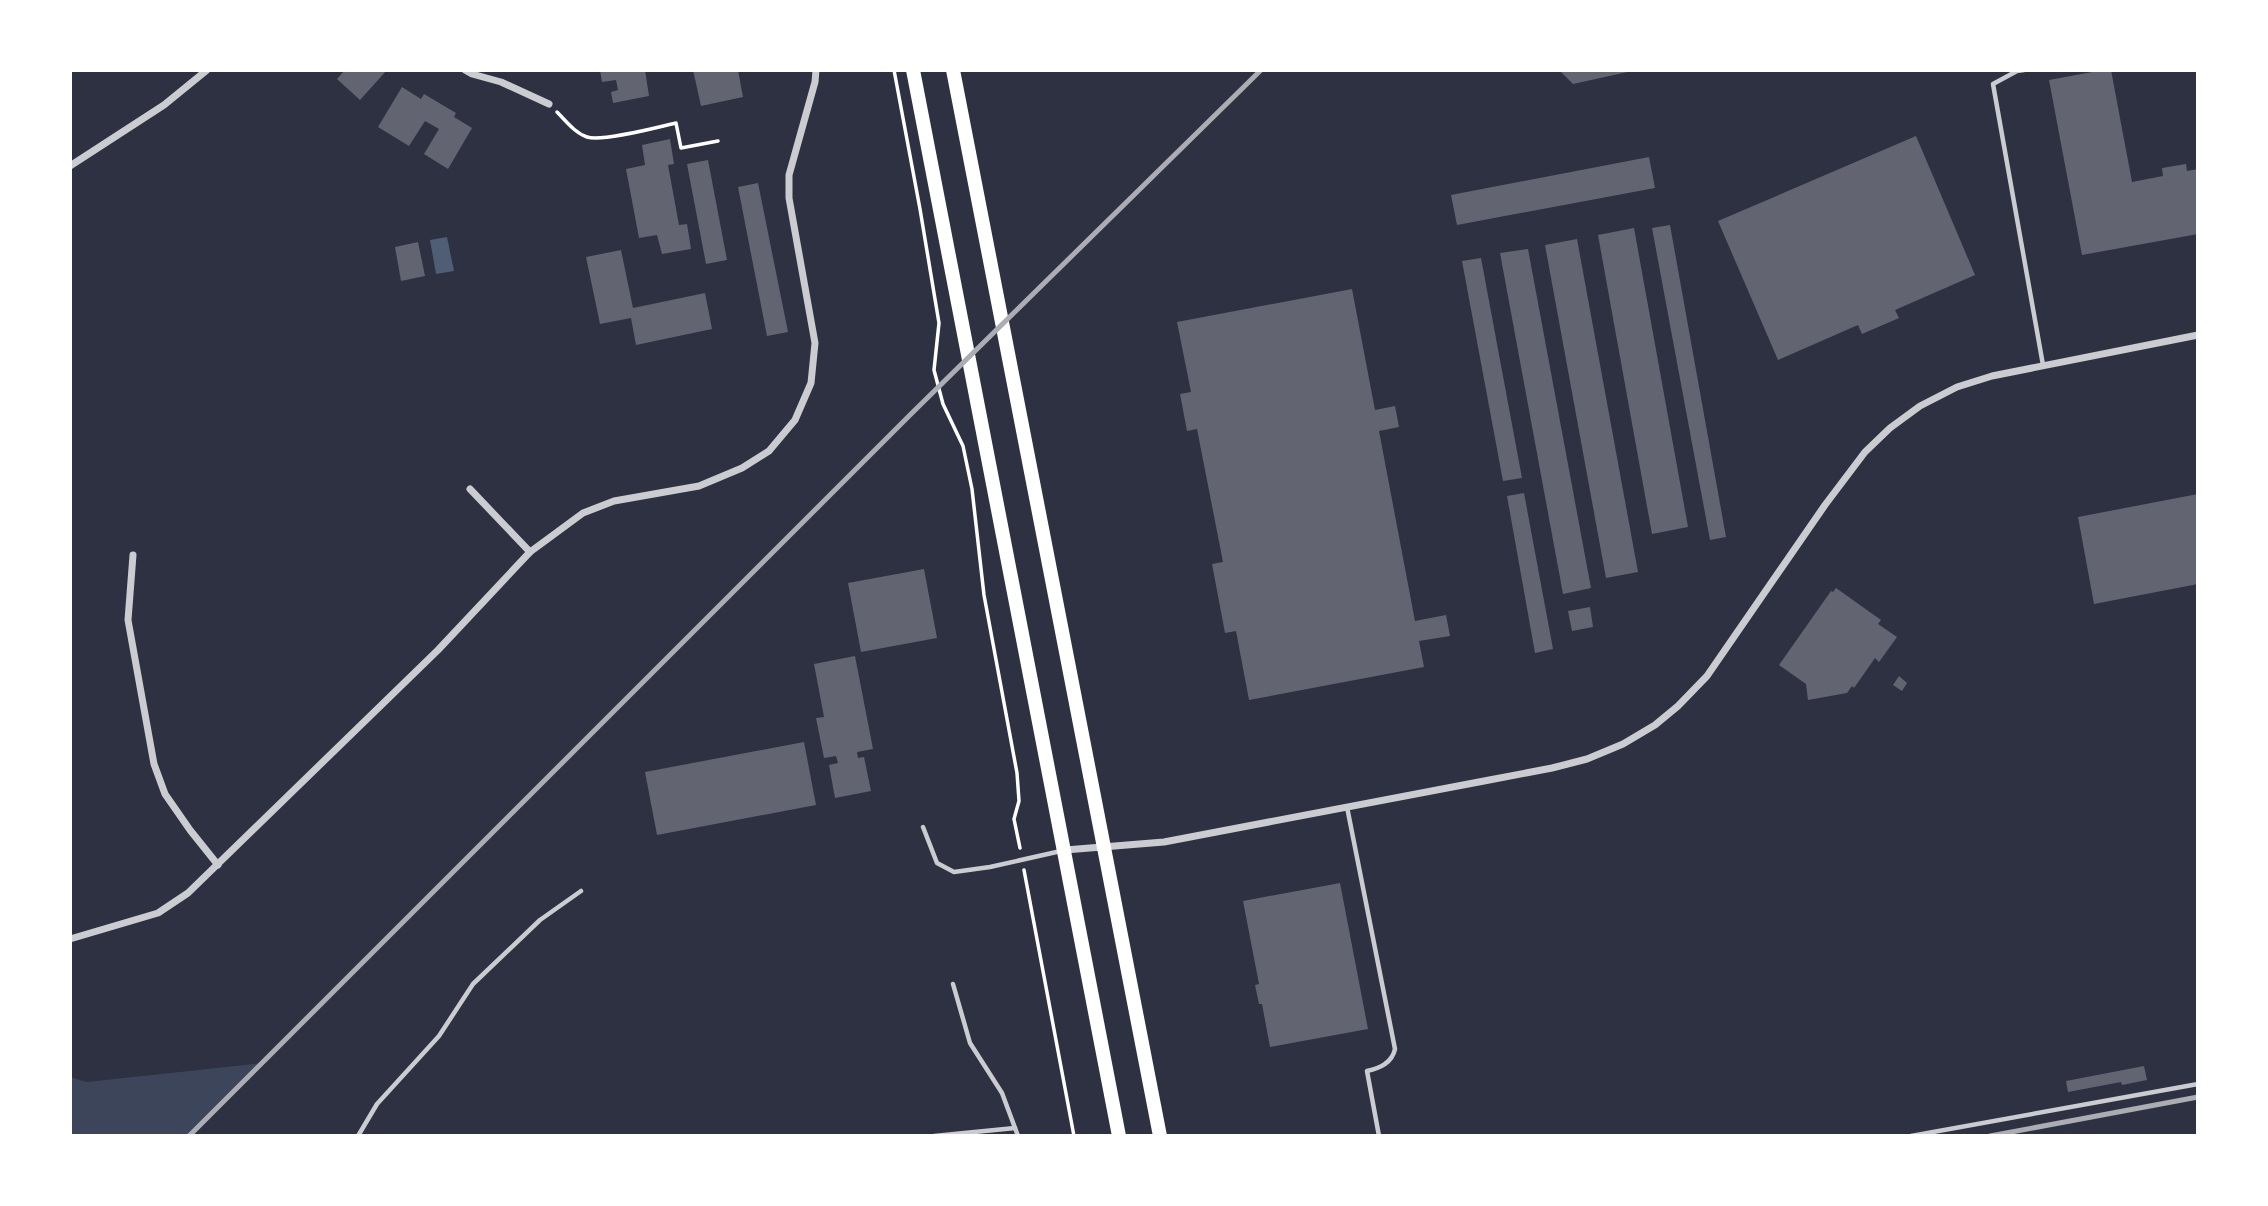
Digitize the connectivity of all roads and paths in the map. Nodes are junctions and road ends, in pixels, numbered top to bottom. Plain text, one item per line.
1 (207, 70) edge
2 (466, 70) edge
3 (816, 70) edge
4 (894, 70) edge
5 (913, 70) edge
6 (953, 70) edge
7 (2024, 70) edge
8 (549, 104) joint
9 (718, 141) dead end
10 (70, 166) edge
11 (2198, 335) edge
12 (2043, 365) junction
13 (470, 489) dead end
14 (530, 552) junction
15 (133, 555) dead end
16 (1347, 807) junction
17 (923, 827) dead end
18 (1103, 847) junction
19 (1065, 850) junction
20 (1022, 861) junction
21 (218, 865) junction
22 (581, 891) dead end
23 (70, 939) edge
24 (953, 984) dead end
25 (2198, 1084) edge
26 (1015, 1128) junction
27 (358, 1136) edge
28 (934, 1136) edge
29 (1018, 1136) edge
30 (1074, 1136) edge
31 (1119, 1136) edge
32 (1160, 1136) edge
33 (1379, 1136) edge
34 (1911, 1136) edge

1 - 10 street
2 - 8 street
3 - 14 street
4 - 20 path
5 - 19 main road
6 - 18 main road
7 - 12 lane
8 - 9 path
11 - 12 street
12 - 16 street
13 - 14 street
14 - 21 street
15 - 21 street
16 - 18 street
16 - 33 lane
17 - 20 lane
18 - 19 street
18 - 32 main road
19 - 20 lane
19 - 31 main road
20 - 30 path
21 - 23 street
22 - 27 lane
24 - 26 lane
25 - 34 lane
26 - 28 lane
26 - 29 lane

